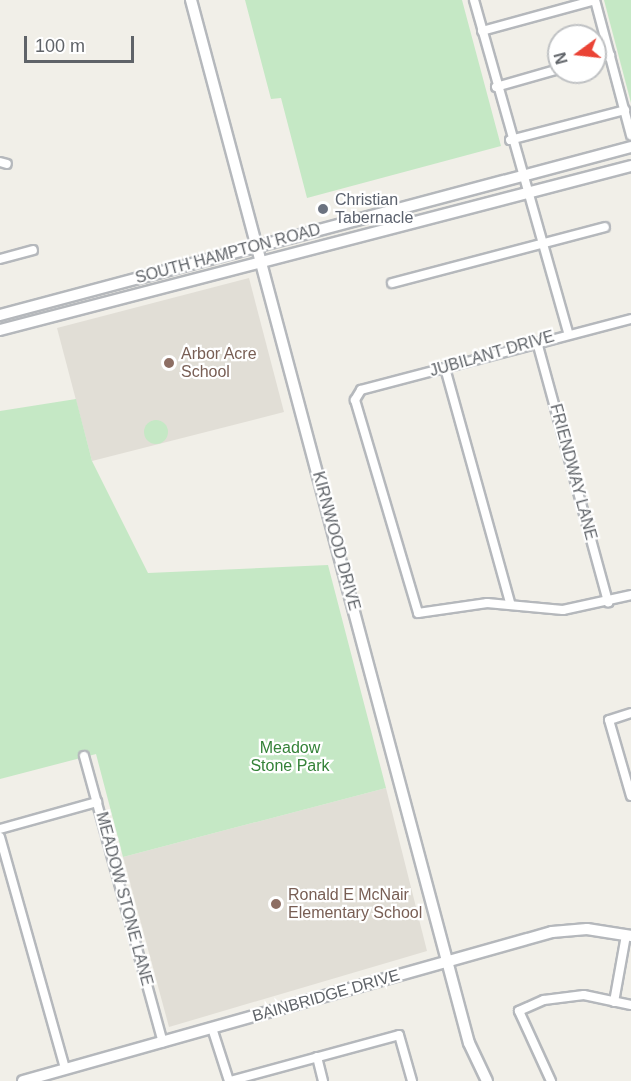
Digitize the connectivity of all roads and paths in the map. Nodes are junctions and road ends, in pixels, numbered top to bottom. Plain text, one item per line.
1 (190, 0) edge
2 (474, 0) edge
3 (595, 0) edge
4 (482, 31) junction
5 (610, 56) junction
6 (607, 57) edge
7 (547, 72) edge
8 (496, 87) junction
9 (625, 110) junction
10 (631, 135) edge
11 (510, 140) junction
12 (631, 147) edge
13 (631, 166) edge
14 (525, 173) junction
15 (529, 191) junction
16 (605, 227) dead end
17 (544, 242) junction
18 (257, 246) junction
19 (33, 250) dead end
20 (0, 259) edge
21 (262, 263) junction
22 (392, 283) dead end
23 (0, 315) edge
24 (631, 319) edge
25 (0, 328) edge
26 (568, 333) junction
27 (537, 342) junction
28 (445, 368) junction
29 (631, 595) edge
30 (608, 602) junction
31 (510, 603) junction
32 (631, 713) edge
33 (84, 756) dead end
34 (631, 796) edge
35 (97, 802) junction
36 (0, 829) edge
37 (0, 837) edge
38 (629, 936) edge
39 (448, 962) junction
40 (614, 1002) junction
41 (631, 1005) edge
42 (212, 1028) junction
43 (163, 1042) junction
44 (317, 1058) junction
45 (65, 1069) junction
46 (23, 1081) edge
47 (230, 1081) edge
48 (323, 1081) edge
49 (412, 1081) edge
50 (487, 1081) edge
51 (551, 1081) edge

1 - 18 street, KIRNWOOD DRIVE
2 - 4 street
3 - 4 street
3 - 5 street
4 - 8 street
5 - 6 street
5 - 9 street
7 - 8 street
8 - 11 street
9 - 10 street
9 - 11 street
11 - 14 street
12 - 14 street, SOUTH HAMPTON ROAD
13 - 15 street, SOUTH HAMPTON ROAD
14 - 15 street
14 - 18 street, SOUTH HAMPTON ROAD
15 - 17 street
15 - 21 street, SOUTH HAMPTON ROAD
16 - 17 street
17 - 22 street
17 - 26 street
18 - 21 street, KIRNWOOD DRIVE
18 - 23 street, SOUTH HAMPTON ROAD
19 - 20 street
21 - 25 street, SOUTH HAMPTON ROAD
21 - 39 street, KIRNWOOD DRIVE
24 - 26 street, JUBILANT DRIVE
26 - 27 street, JUBILANT DRIVE
27 - 28 street, JUBILANT DRIVE
27 - 30 street, FRIENDWAY LANE
28 - 31 street
28 - 31 street, JUBILANT DRIVE
29 - 30 street
30 - 31 street
32 - 34 street
33 - 35 street, MEADOW STONE LANE
35 - 36 street
35 - 43 street, MEADOW STONE LANE
37 - 45 street
38 - 39 street, BAINBRIDGE DRIVE
38 - 40 street
39 - 42 street, BAINBRIDGE DRIVE
39 - 50 street, KIRNWOOD DRIVE
40 - 41 street
40 - 51 street
42 - 43 street, BAINBRIDGE DRIVE
42 - 47 street
43 - 45 street, BAINBRIDGE DRIVE
44 - 47 street
44 - 48 street
44 - 49 street
45 - 46 street, BAINBRIDGE DRIVE

